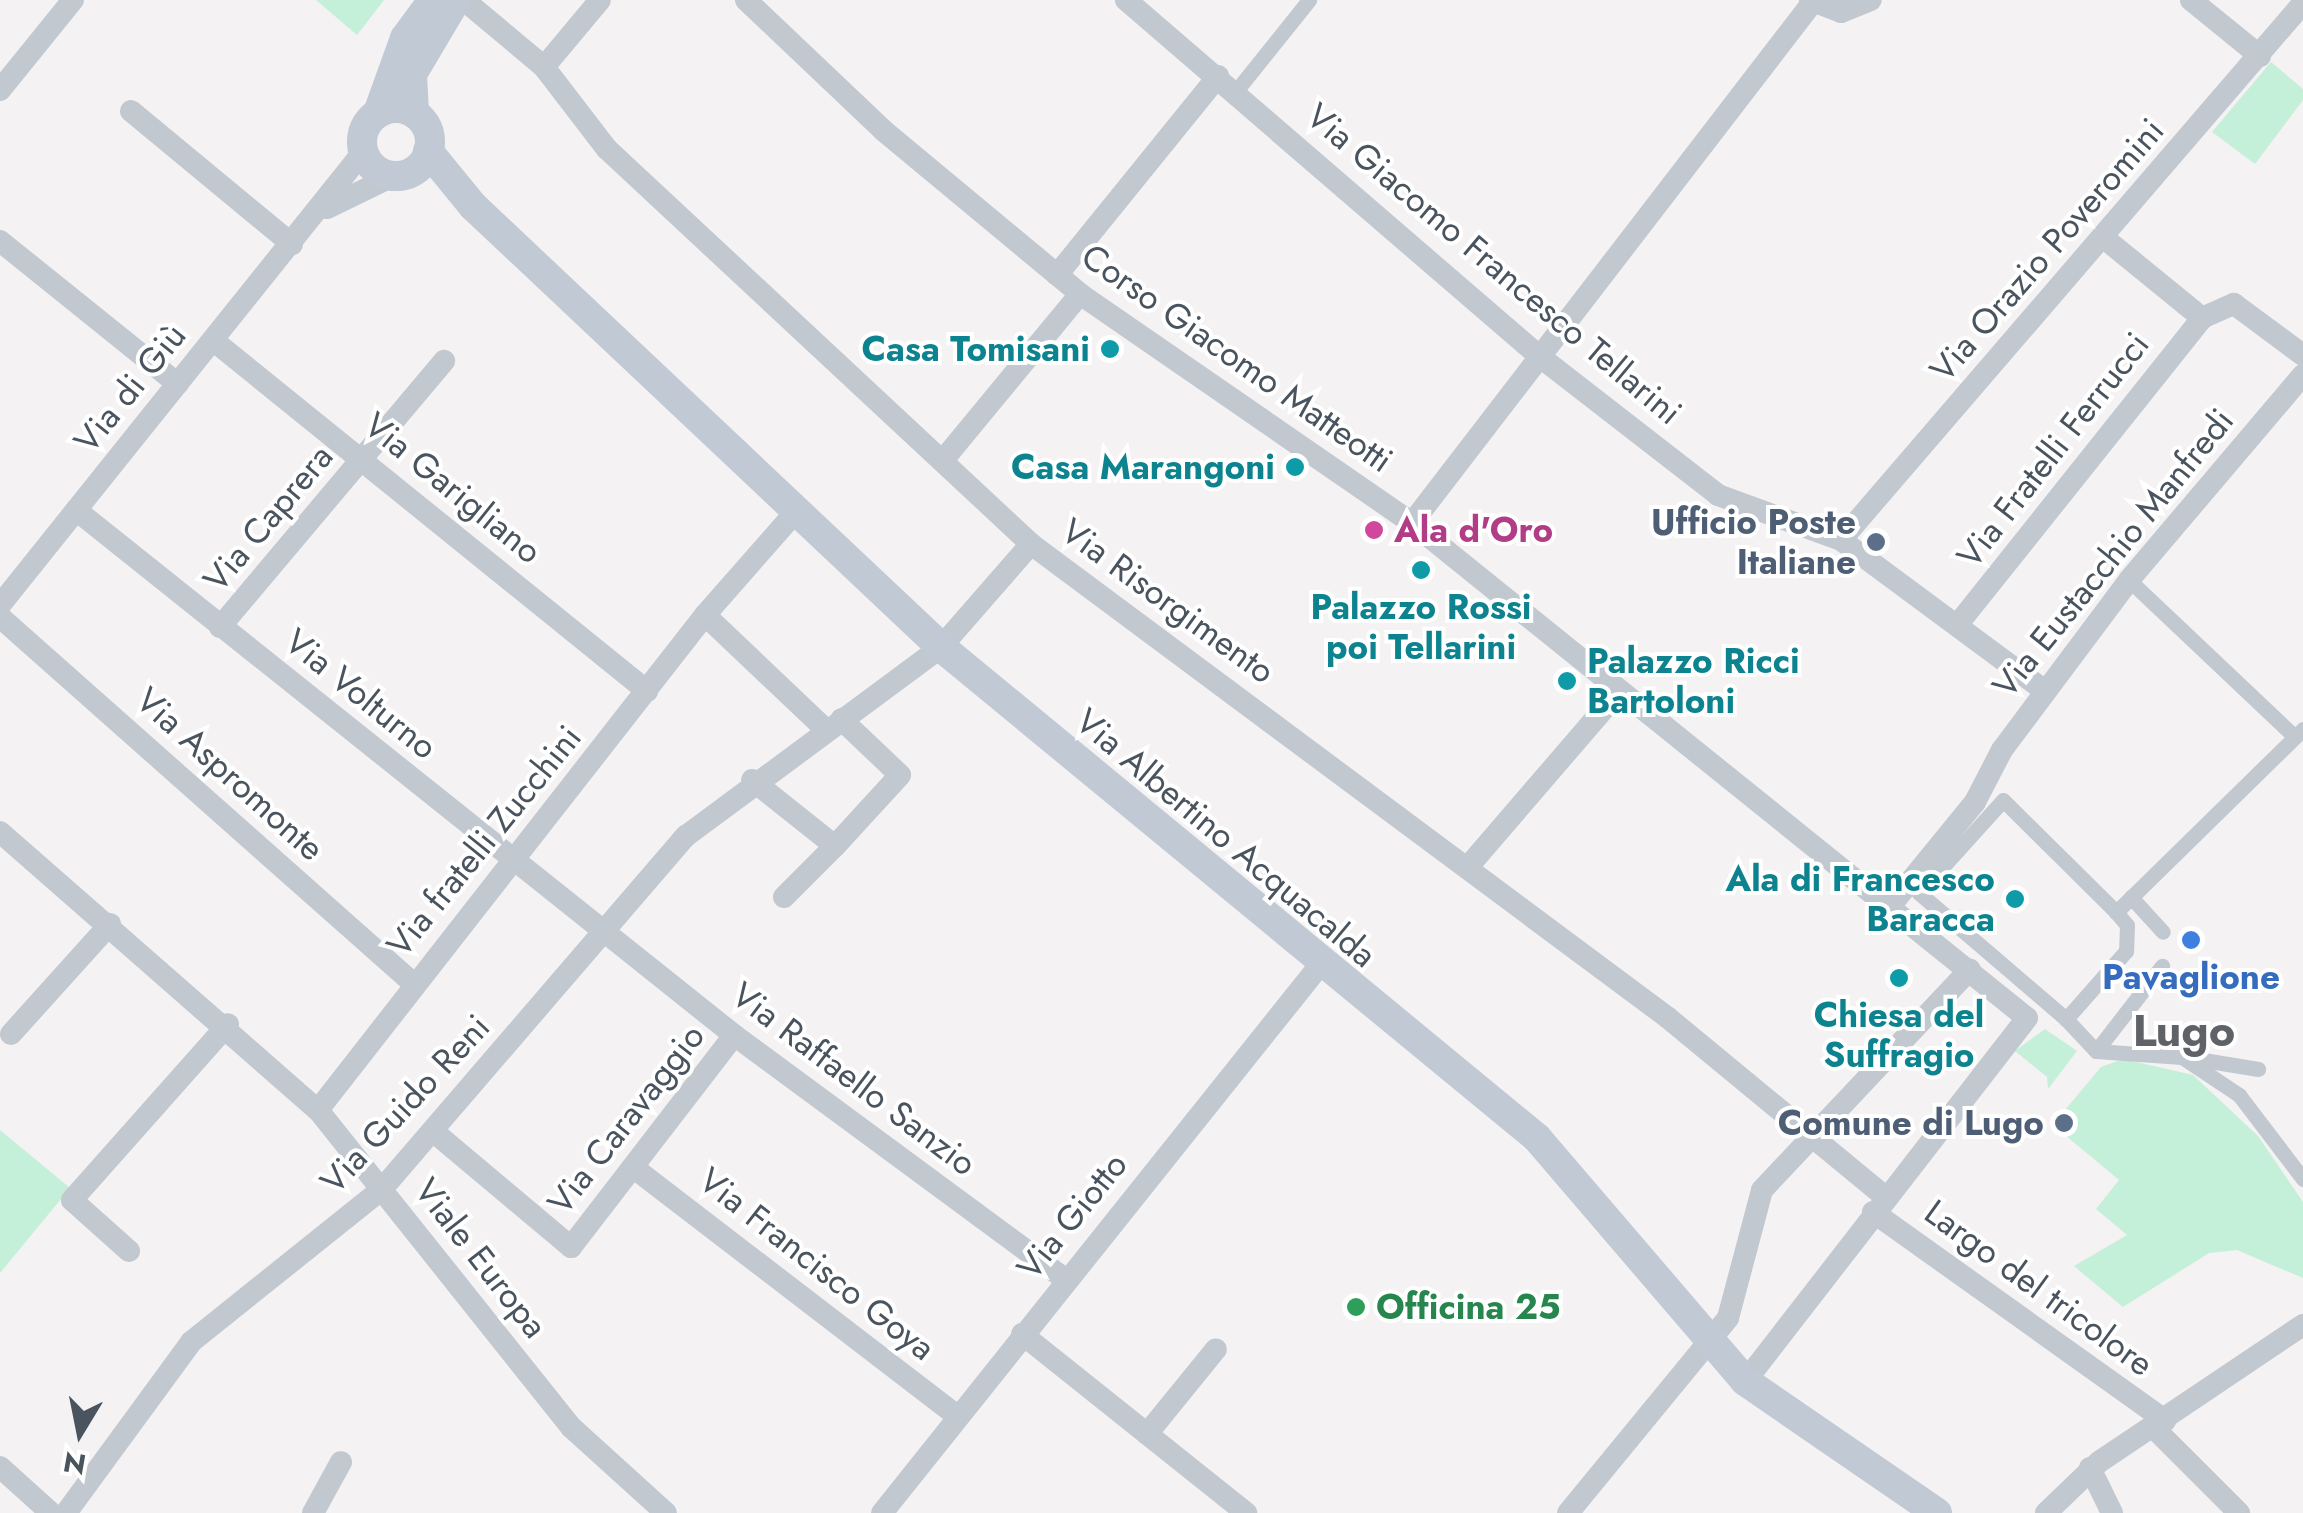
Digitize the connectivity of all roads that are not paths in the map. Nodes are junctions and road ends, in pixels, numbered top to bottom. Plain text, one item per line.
1 (73, 0) edge
2 (432, 0) edge
3 (456, 0) edge
4 (464, 0) edge
5 (600, 0) edge
6 (746, 0) edge
7 (1126, 0) edge
8 (1309, 0) edge
9 (1871, 0) edge
10 (2191, 0) edge
11 (1811, 2) edge
12 (2303, 3) edge
13 (2260, 56) junction
14 (544, 67) junction
15 (1227, 84) junction
16 (0, 90) edge
17 (131, 111) dead end
18 (378, 112) junction
19 (414, 113) junction
20 (363, 152) junction
21 (410, 167) junction
22 (316, 215) junction
23 (2104, 238) junction
24 (0, 241) edge
25 (292, 244) junction
26 (1056, 275) junction
27 (1080, 294) junction
28 (2202, 318) junction
29 (214, 340) junction
30 (2303, 355) edge
31 (1539, 356) junction
32 (444, 360) dead end
33 (2303, 375) edge
34 (178, 384) junction
35 (363, 459) junction
36 (944, 459) junction
37 (798, 509) junction
38 (76, 510) junction
39 (1412, 523) junction
40 (1841, 540) junction
41 (1031, 544) junction
42 (2130, 580) junction
43 (0, 605) edge
44 (704, 614) junction
45 (0, 617) edge
46 (1958, 624) junction
47 (220, 627) junction
48 (941, 647) junction
49 (2044, 690) junction
50 (647, 691) junction
51 (1619, 691) junction
52 (832, 723) junction
53 (2299, 733) edge
54 (752, 780) junction
55 (1982, 780) junction
56 (2003, 800) junction
57 (0, 832) edge
58 (834, 846) junction
59 (515, 862) junction
60 (1466, 868) junction
61 (784, 897) dead end
62 (2131, 897) junction
63 (1890, 905) junction
64 (2116, 912) junction
65 (110, 924) junction
66 (604, 932) junction
67 (2163, 932) dead end
68 (1320, 965) junction
69 (2162, 966) dead end
70 (1970, 969) junction
71 (414, 984) junction
72 (2027, 1018) junction
73 (2066, 1020) junction
74 (228, 1024) junction
75 (11, 1034) dead end
76 (734, 1035) junction
77 (2096, 1050) junction
78 (2182, 1057) junction
79 (2258, 1069) dead end
80 (318, 1110) junction
81 (434, 1132) junction
82 (1816, 1141) junction
83 (634, 1168) junction
84 (2303, 1179) edge
85 (382, 1189) junction
86 (1879, 1205) junction
87 (130, 1251) dead end
88 (1065, 1280) junction
89 (2303, 1325) edge
90 (1022, 1334) junction
91 (1712, 1343) junction
92 (1216, 1348) dead end
93 (1745, 1381) junction
94 (957, 1416) junction
95 (2164, 1421) junction
96 (1147, 1434) junction
97 (341, 1462) dead end
98 (0, 1468) edge
99 (2090, 1468) junction
100 (51, 1513) edge
101 (66, 1513) edge
102 (314, 1513) edge
103 (666, 1513) edge
104 (882, 1513) edge
105 (1246, 1513) edge
106 (1568, 1513) edge
107 (1937, 1513) edge
108 (2046, 1513) edge
109 (2112, 1513) edge
110 (2238, 1513) edge

1 - 16 street
2 - 18 main road
3 - 19 main road
4 - 14 street, Via Risorgimento
5 - 14 street
6 - 26 street, Corso Giacomo Matteotti
7 - 15 street, Via Giacomo Francesco Tellarini
8 - 15 street
9 - 11 street
10 - 13 street
11 - 31 street
12 - 13 street, Via Orazio Poveromini
13 - 23 street, Via Orazio Poveromini
14 - 36 street, Via Risorgimento
15 - 26 street
15 - 31 street, Via Giacomo Francesco Tellarini
17 - 25 street
18 - 19 main road
18 - 20 main road
19 - 21 main road
20 - 21 main road, Via Albertino Acquacalda
20 - 22 street, Via di Giù
21 - 22 street, Via di Giù
21 - 37 main road, Via Albertino Acquacalda
22 - 25 street, Via di Giù
23 - 28 street
23 - 40 street, Via Orazio Poveromini
24 - 34 street
25 - 29 street, Via di Giù
26 - 27 street, Corso Giacomo Matteotti
27 - 36 street
27 - 39 street, Corso Giacomo Matteotti
28 - 30 street
28 - 46 street, Via Fratelli Ferrucci
29 - 34 street, Via di Giù
29 - 35 street, Via Garigliano
31 - 39 street
31 - 40 street, Via Giacomo Francesco Tellarini
32 - 35 street, Via Caprera
33 - 42 street, Via Eustacchio Manfredi
34 - 38 street, Via di Giù
35 - 47 street, Via Caprera
35 - 50 street, Via Garigliano
36 - 41 street, Via Risorgimento
37 - 44 street, Via fratelli Zucchini
37 - 48 main road, Via Albertino Acquacalda
38 - 43 street, Via di Giù
38 - 47 street, Via Volturno
39 - 51 street, Corso Giacomo Matteotti
40 - 46 street, Via Giacomo Francesco Tellarini
41 - 48 street, Via Guido Reni
41 - 60 street, Via Risorgimento
42 - 49 street, Via Eustacchio Manfredi
42 - 53 street
44 - 50 street, Via fratelli Zucchini
44 - 52 street
45 - 71 street, Via Aspromonte
46 - 49 street, Via Giacomo Francesco Tellarini
47 - 59 street, Via Volturno
48 - 52 street, Via Guido Reni
48 - 68 main road, Via Albertino Acquacalda
49 - 55 street, Via Eustacchio Manfredi
50 - 59 street, Via fratelli Zucchini
51 - 60 street
51 - 63 street, Corso Giacomo Matteotti
52 - 54 street, Via Guido Reni
52 - 58 street
53 - 62 street
54 - 58 street
54 - 66 street, Via Guido Reni
55 - 56 street
55 - 63 street, Via Eustacchio Manfredi
56 - 64 street
56 - 73 street
57 - 65 street, Viale Europa
58 - 61 street
59 - 66 street, Via Volturno
59 - 71 street, Via fratelli Zucchini
60 - 82 street, Via Risorgimento
62 - 64 street
62 - 67 street
63 - 70 street, Corso Giacomo Matteotti
64 - 73 street
65 - 74 street, Viale Europa
65 - 75 street
66 - 76 street, Via Raffaello Sanzio
66 - 81 street, Via Guido Reni
68 - 88 street, Via Giotto
68 - 91 main road, Via Albertino Acquacalda
69 - 77 street
70 - 72 street
70 - 82 street
71 - 80 street, Via fratelli Zucchini
72 - 73 street
72 - 86 street
73 - 77 street
74 - 80 street, Viale Europa
74 - 87 street
76 - 83 street, Via Caravaggio
76 - 88 street, Via Raffaello Sanzio
77 - 78 street
78 - 79 street
78 - 84 street
80 - 85 street, Viale Europa
81 - 83 street, Via Caravaggio
81 - 85 street, Via Guido Reni
82 - 86 street, Via Risorgimento
82 - 91 street
83 - 94 street, Via Francisco Goya
85 - 101 street, Via Guido Reni
85 - 103 street, Viale Europa
86 - 93 street
86 - 95 street, Largo del tricolore
88 - 90 street, Via Giotto
89 - 95 street
90 - 94 street, Via Giotto
90 - 96 street
91 - 93 main road, Via Albertino Acquacalda
91 - 106 street
92 - 96 street
93 - 107 main road, Via Albertino Acquacalda
94 - 104 street, Via Giotto
95 - 99 street
95 - 110 street, Largo del tricolore
96 - 105 street
97 - 102 street
98 - 100 street
99 - 108 street
99 - 109 street

